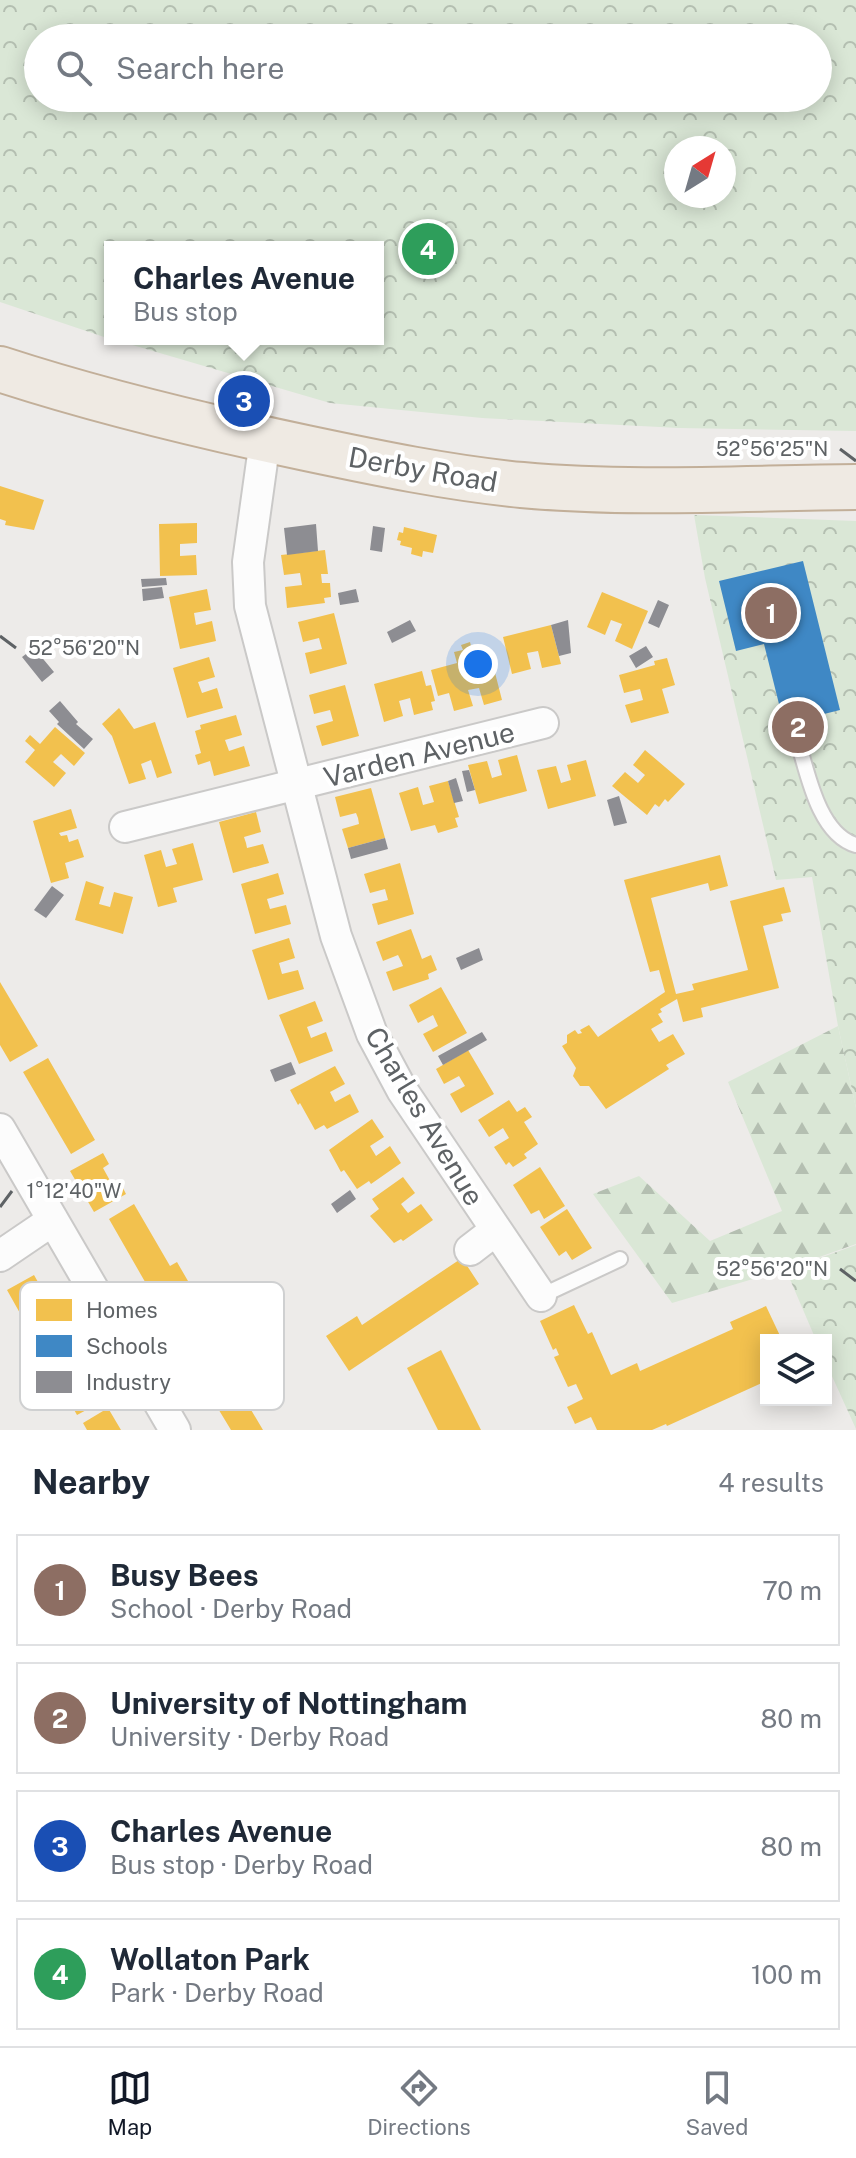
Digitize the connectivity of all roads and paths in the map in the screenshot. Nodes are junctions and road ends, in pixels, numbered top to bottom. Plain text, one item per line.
1 (0, 369) edge
2 (265, 440) junction
3 (856, 487) edge
4 (543, 723) dead end
5 (797, 738) dead end
6 (295, 785) junction
7 (125, 827) dead end
8 (856, 845) edge
9 (0, 1129) edge
10 (53, 1220) junction
11 (496, 1230) junction
12 (470, 1250) dead end
13 (0, 1256) edge
14 (620, 1259) dead end
15 (89, 1282) edge
16 (541, 1296) joint
17 (163, 1410) edge
18 (175, 1430) edge

1 - 2 highway, Derby Road
2 - 3 highway, Derby Road
2 - 6 street, Charles Avenue
4 - 6 street, Varden Avenue
5 - 8 lane
6 - 7 street, Varden Avenue
6 - 11 street, Charles Avenue
9 - 10 street
10 - 13 street
10 - 15 street
11 - 12 street, Charles Avenue
11 - 16 street, Charles Avenue
14 - 16 lane
17 - 18 street

